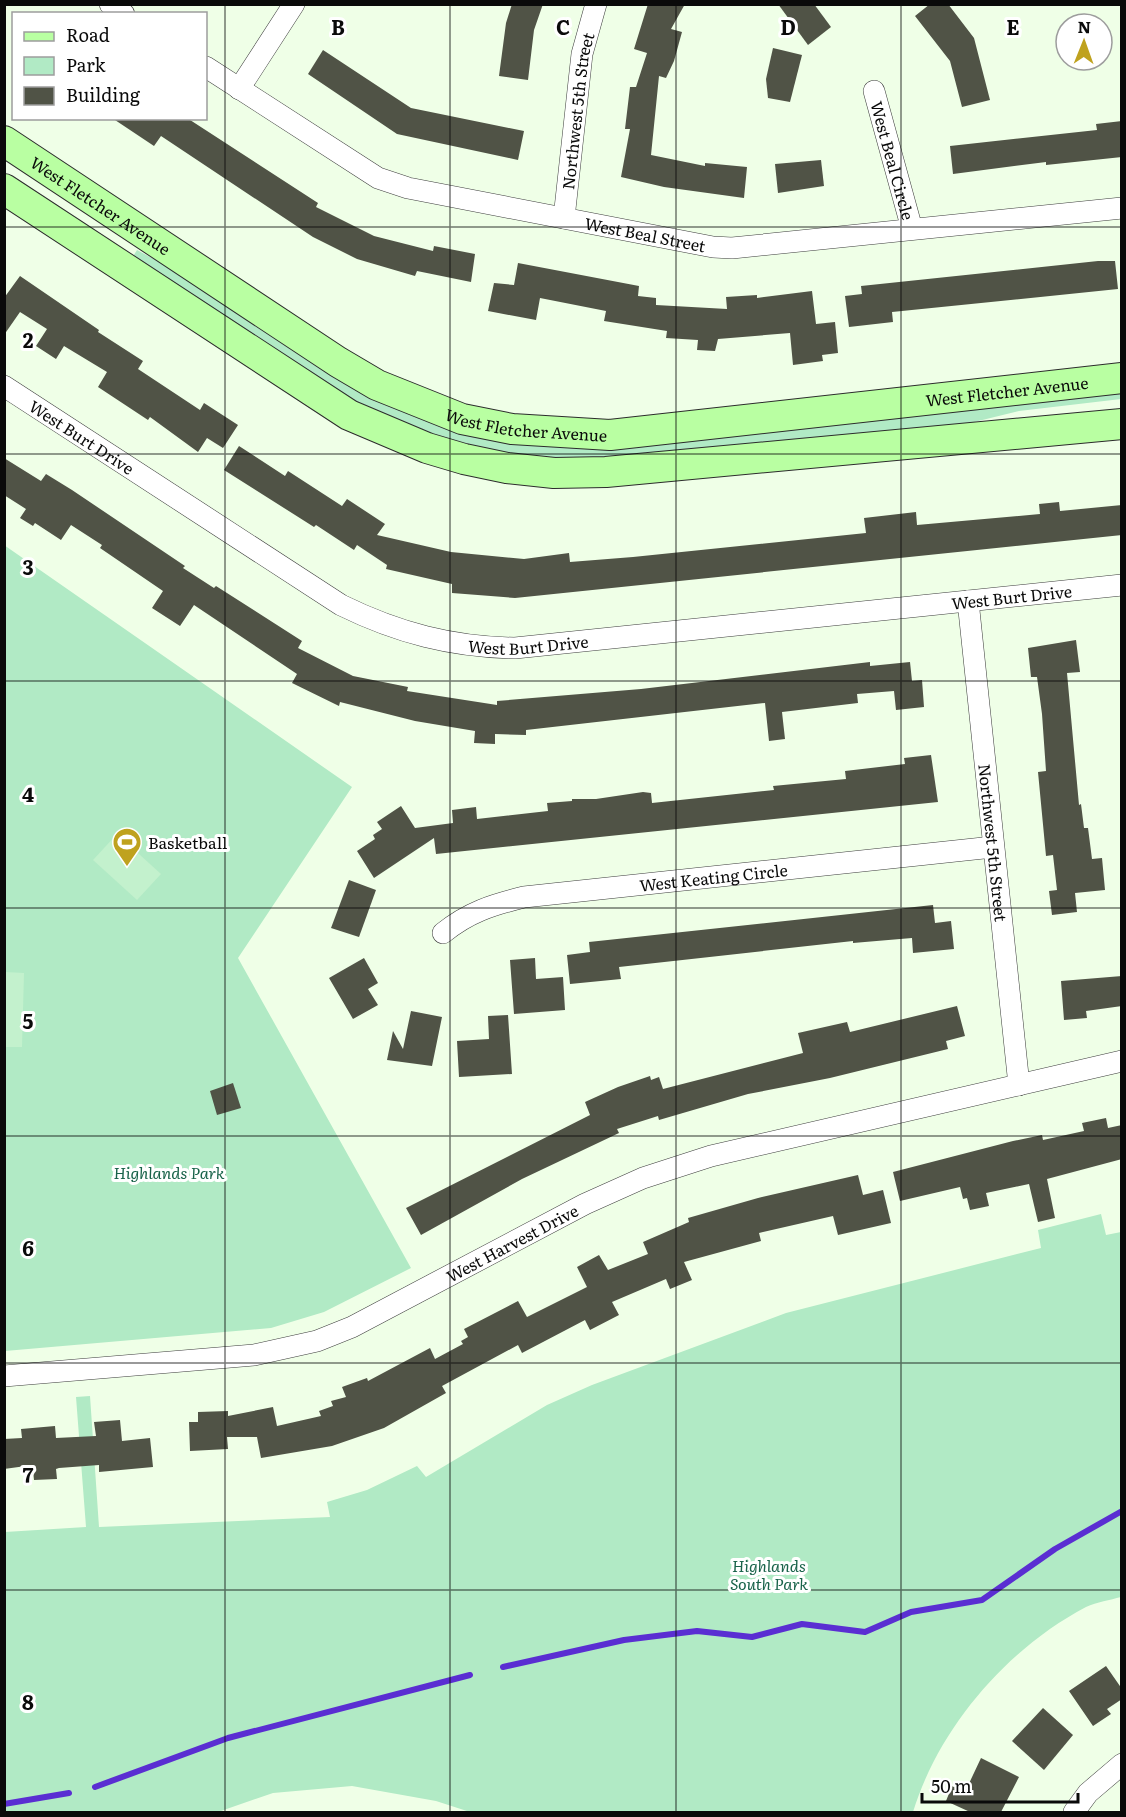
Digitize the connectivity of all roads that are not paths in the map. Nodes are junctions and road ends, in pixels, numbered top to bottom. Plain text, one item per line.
1 (294, 4) edge
2 (596, 4) edge
3 (207, 68) edge
4 (239, 89) junction
5 (874, 91) dead end
6 (4, 141) edge
7 (4, 189) edge
8 (1122, 208) edge
9 (564, 218) junction
10 (912, 230) junction
11 (1122, 378) edge
12 (4, 386) edge
13 (1122, 424) edge
14 (1122, 585) edge
15 (968, 601) junction
16 (993, 847) junction
17 (443, 933) dead end
18 (1122, 1061) edge
19 (1018, 1085) junction
20 (4, 1376) edge
21 (1122, 1764) edge
22 (1074, 1812) edge

1 - 4 street
2 - 9 street, Northwest 5th Street
3 - 4 street, West Beal Street
4 - 9 street, West Beal Street
5 - 10 street, West Beal Circle
6 - 11 main road, West Fletcher Avenue
7 - 13 main road
8 - 10 street, West Beal Street
9 - 10 street, West Beal Street
12 - 15 street, West Burt Drive
14 - 15 street, West Burt Drive
15 - 16 street, Northwest 5th Street
16 - 17 street, West Keating Circle
16 - 19 street, Northwest 5th Street
18 - 19 street, West Harvest Drive
19 - 20 street, West Harvest Drive
21 - 22 street

